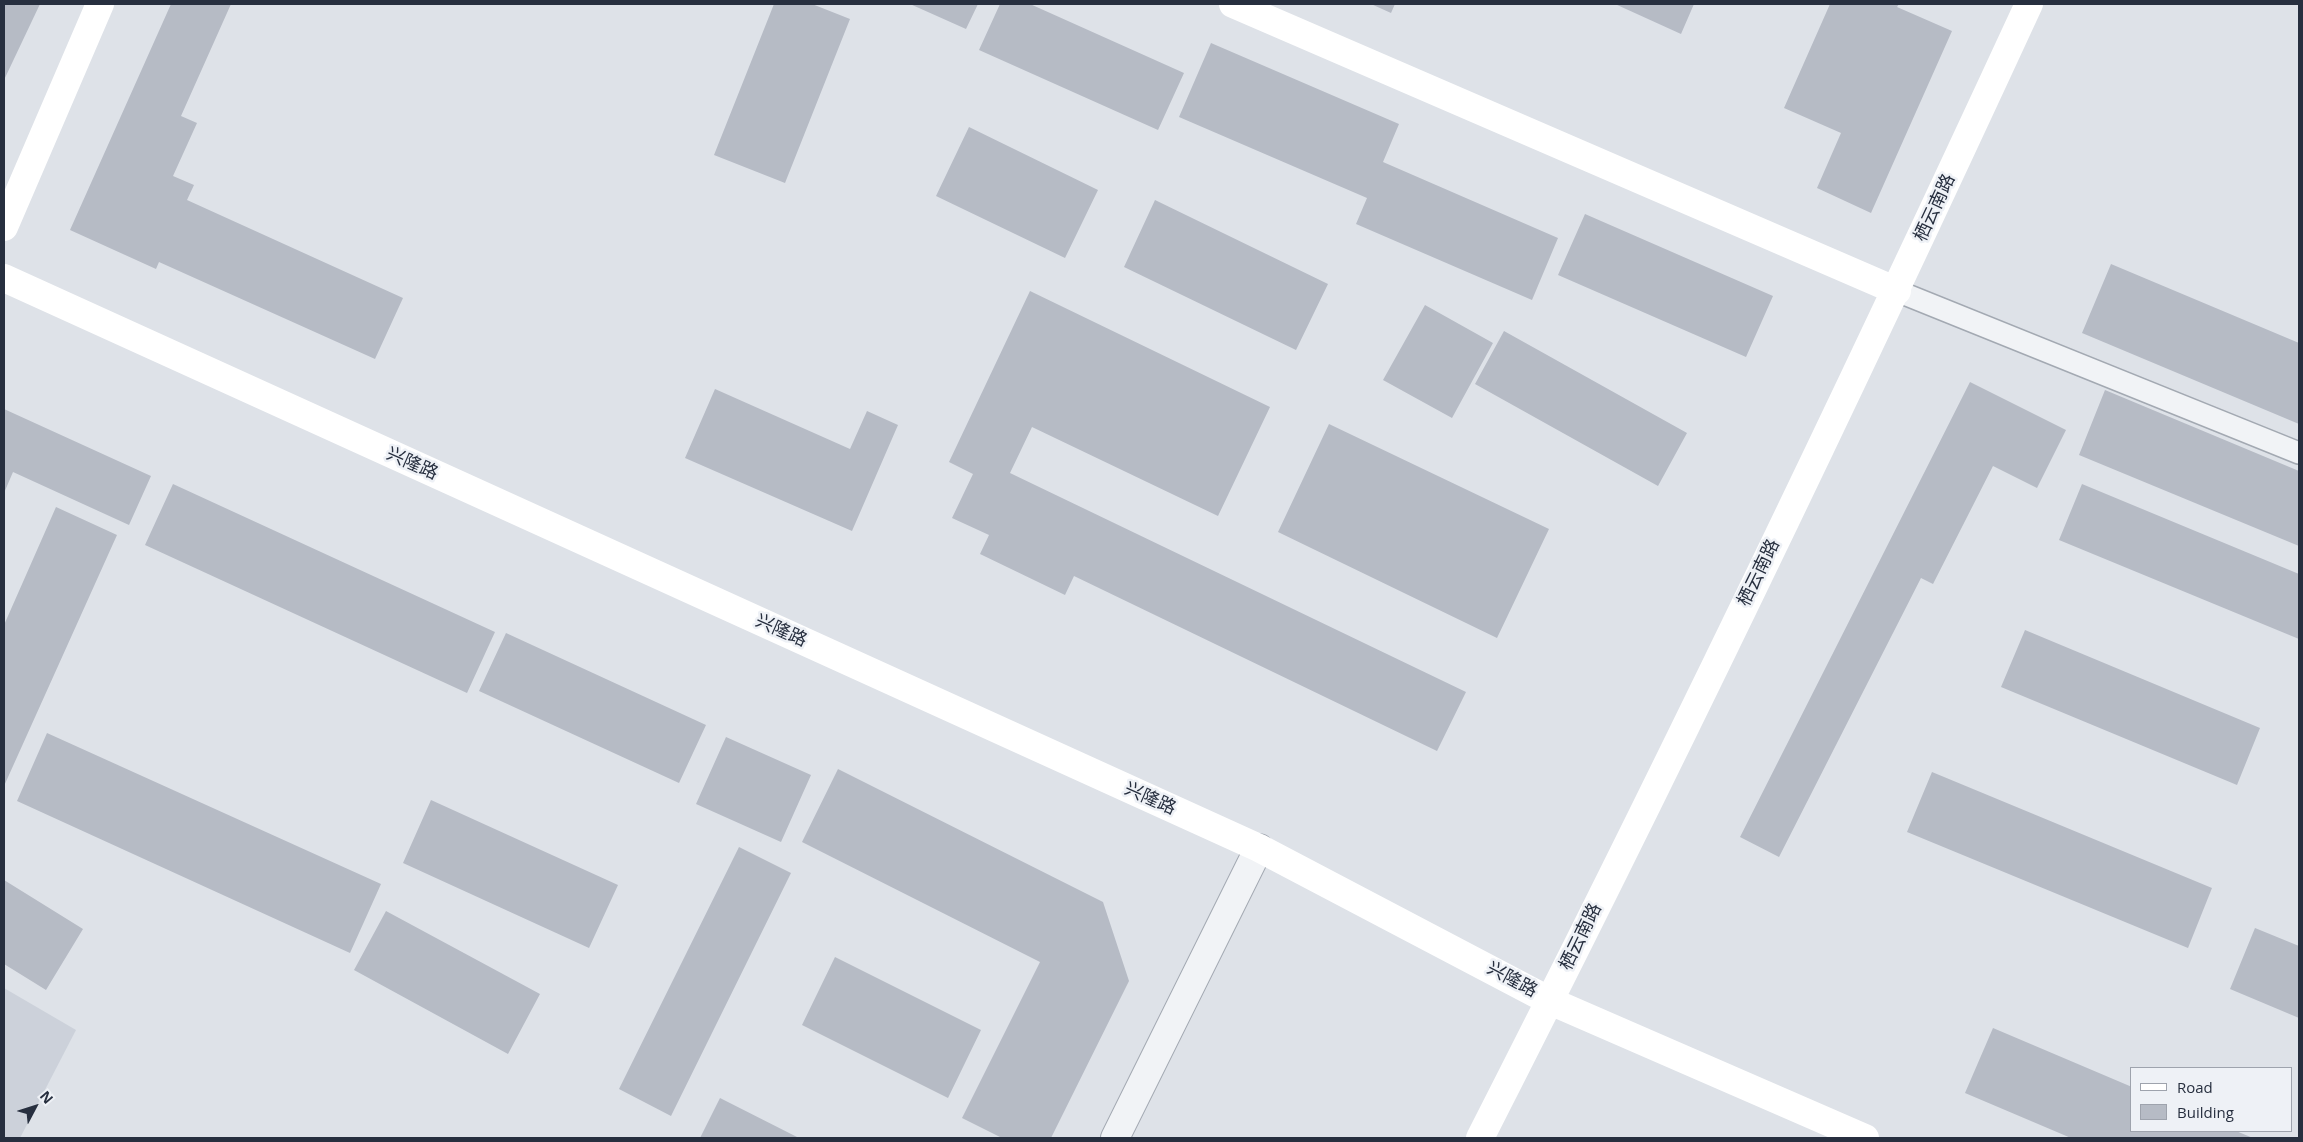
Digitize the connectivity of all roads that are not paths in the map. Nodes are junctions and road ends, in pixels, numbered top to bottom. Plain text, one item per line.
1 (100, 4) edge
2 (1233, 4) edge
3 (2028, 4) edge
4 (4, 226) edge
5 (4, 278) edge
6 (1897, 291) junction
7 (2299, 453) edge
8 (1259, 848) junction
9 (1550, 1001) junction
10 (1115, 1138) edge
11 (1480, 1138) edge
12 (1866, 1138) edge

1 - 4 street
2 - 6 street
3 - 6 street, 栖云南路
5 - 8 street, 兴隆路
6 - 7 lane
6 - 9 street, 栖云南路
8 - 9 street, 兴隆路
8 - 10 street
9 - 11 street, 栖云南路
9 - 12 street, 兴隆路

